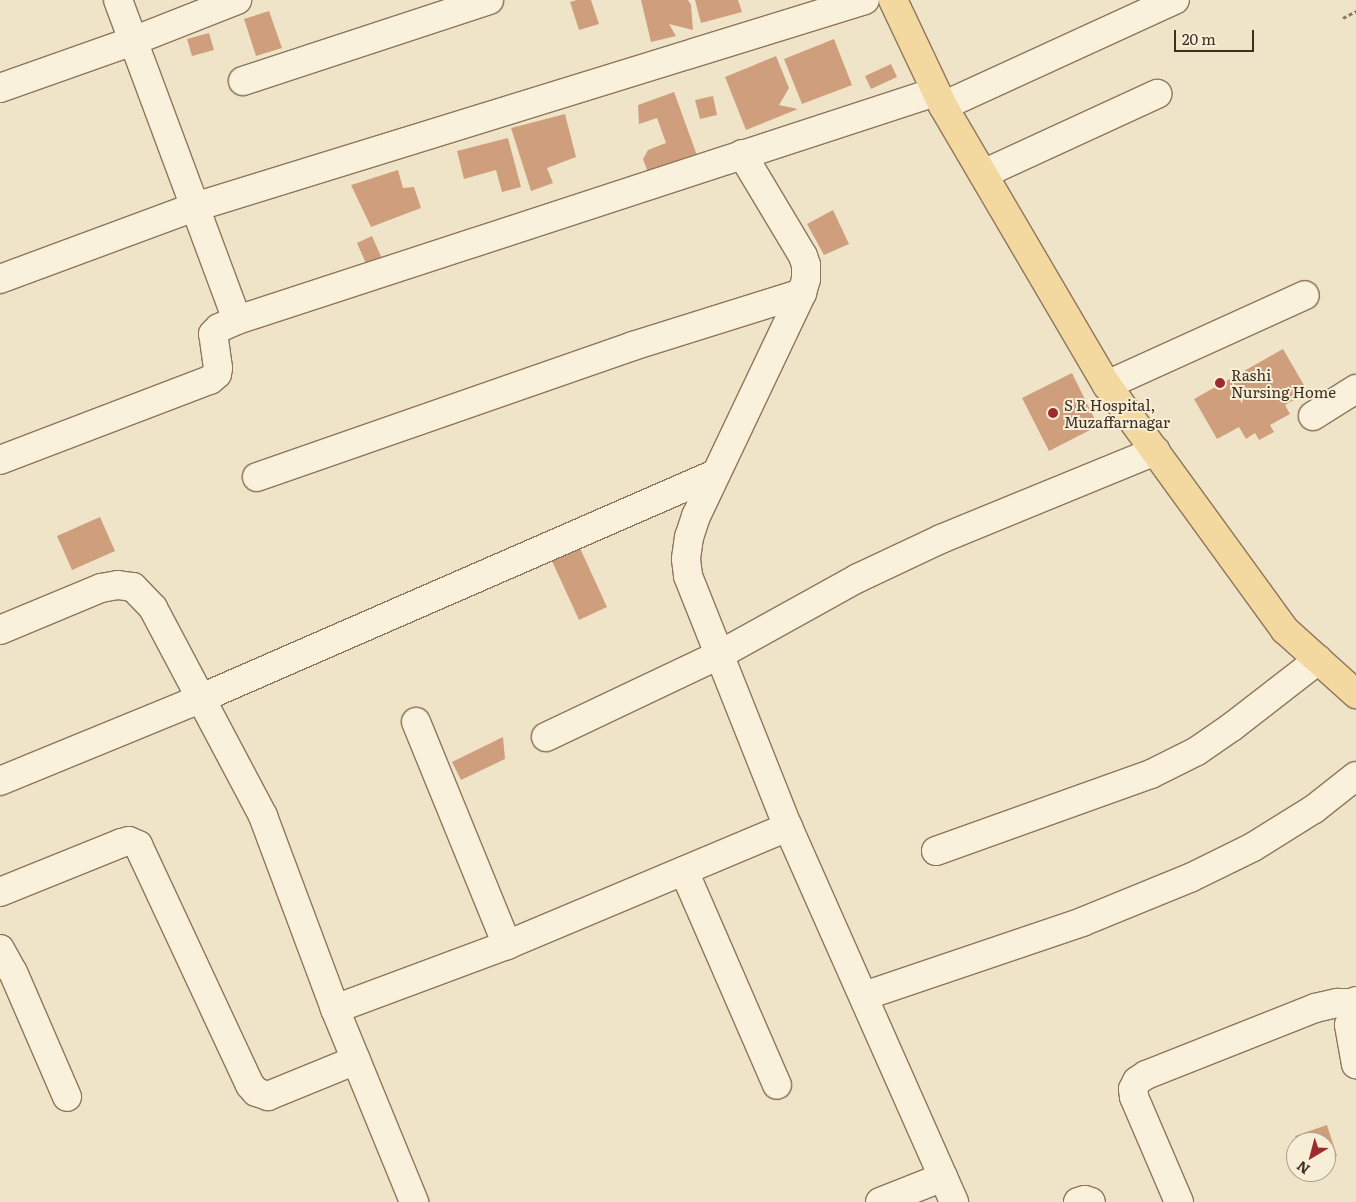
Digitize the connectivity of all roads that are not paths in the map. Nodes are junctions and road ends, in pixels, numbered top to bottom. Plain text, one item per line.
1 (118, 0) edge
2 (238, 0) edge
3 (489, 0) edge
4 (865, 0) edge
5 (892, 0) edge
6 (1175, 0) edge
7 (133, 41) junction
8 (243, 81) dead end
9 (0, 88) edge
10 (1157, 94) dead end
11 (939, 99) junction
12 (742, 154) junction
13 (983, 174) junction
14 (195, 207) junction
15 (0, 279) edge
16 (802, 293) junction
17 (1305, 294) dead end
18 (237, 320) junction
19 (1108, 384) junction
20 (1356, 389) edge
21 (1313, 416) dead end
22 (1156, 452) junction
23 (0, 460) edge
24 (715, 474) junction
25 (257, 477) dead end
26 (0, 630) edge
27 (720, 655) junction
28 (1318, 660) junction
29 (1356, 694) edge
30 (202, 698) junction
31 (416, 722) dead end
32 (546, 737) dead end
33 (1356, 776) edge
34 (0, 781) edge
35 (788, 827) junction
36 (936, 851) dead end
37 (684, 871) junction
38 (0, 892) edge
39 (507, 945) junction
40 (0, 949) edge
41 (864, 996) junction
42 (1355, 1002) edge
43 (335, 1009) junction
44 (356, 1060) junction
45 (1356, 1064) edge
46 (777, 1085) dead end
47 (66, 1097) dead end
48 (943, 1177) junction
49 (414, 1202) edge
50 (880, 1202) edge
51 (954, 1202) edge
52 (1078, 1202) edge
53 (1092, 1202) edge
54 (1178, 1202) edge

1 - 7 street
2 - 7 street
3 - 8 street
4 - 14 street
5 - 11 main road
6 - 11 street
7 - 9 street
7 - 14 street
10 - 13 street
11 - 12 street
11 - 13 main road
12 - 16 street
12 - 18 street
13 - 19 main road
14 - 15 street
14 - 18 street
16 - 24 street
16 - 25 street
17 - 19 street
18 - 23 street
19 - 22 main road
20 - 21 street
22 - 27 street
22 - 28 main road
24 - 27 street
24 - 30 street
26 - 30 street
27 - 32 street
27 - 35 street
28 - 29 main road
28 - 36 street
30 - 34 street
30 - 43 street
31 - 39 street
33 - 41 street
35 - 37 street
35 - 41 street
37 - 39 street
37 - 46 street
38 - 44 street
39 - 43 street
40 - 47 street
41 - 48 street
42 - 45 street
42 - 54 street
43 - 44 street
44 - 49 street
48 - 50 street
48 - 51 street
52 - 53 street

